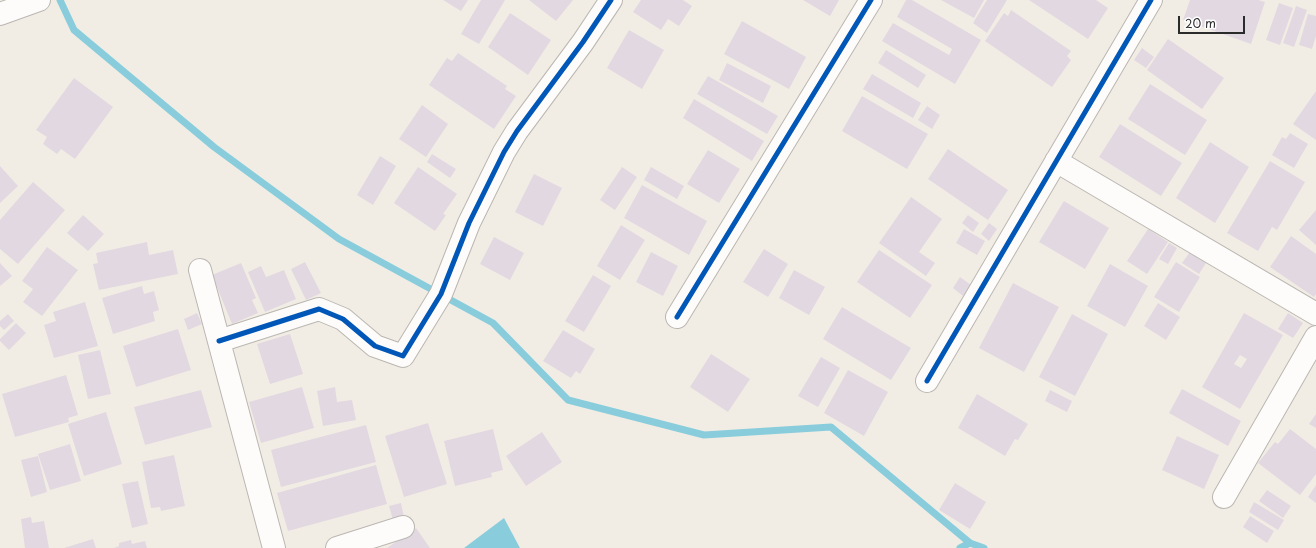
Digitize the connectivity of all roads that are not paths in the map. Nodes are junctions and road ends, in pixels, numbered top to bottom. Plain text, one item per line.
1 (39, 0) edge
2 (611, 0) edge
3 (871, 0) edge
4 (1151, 0) edge
5 (0, 14) edge
6 (1056, 161) junction
7 (200, 270) dead end
8 (1316, 314) edge
9 (677, 317) dead end
10 (1316, 337) edge
11 (219, 341) junction
12 (927, 381) dead end
13 (1224, 497) dead end
14 (402, 527) dead end
15 (274, 548) edge
16 (337, 548) edge

1 - 5 street
2 - 11 street
3 - 9 street
4 - 6 street
6 - 8 street
6 - 12 street
7 - 11 street
10 - 13 street
11 - 15 street
14 - 16 street

